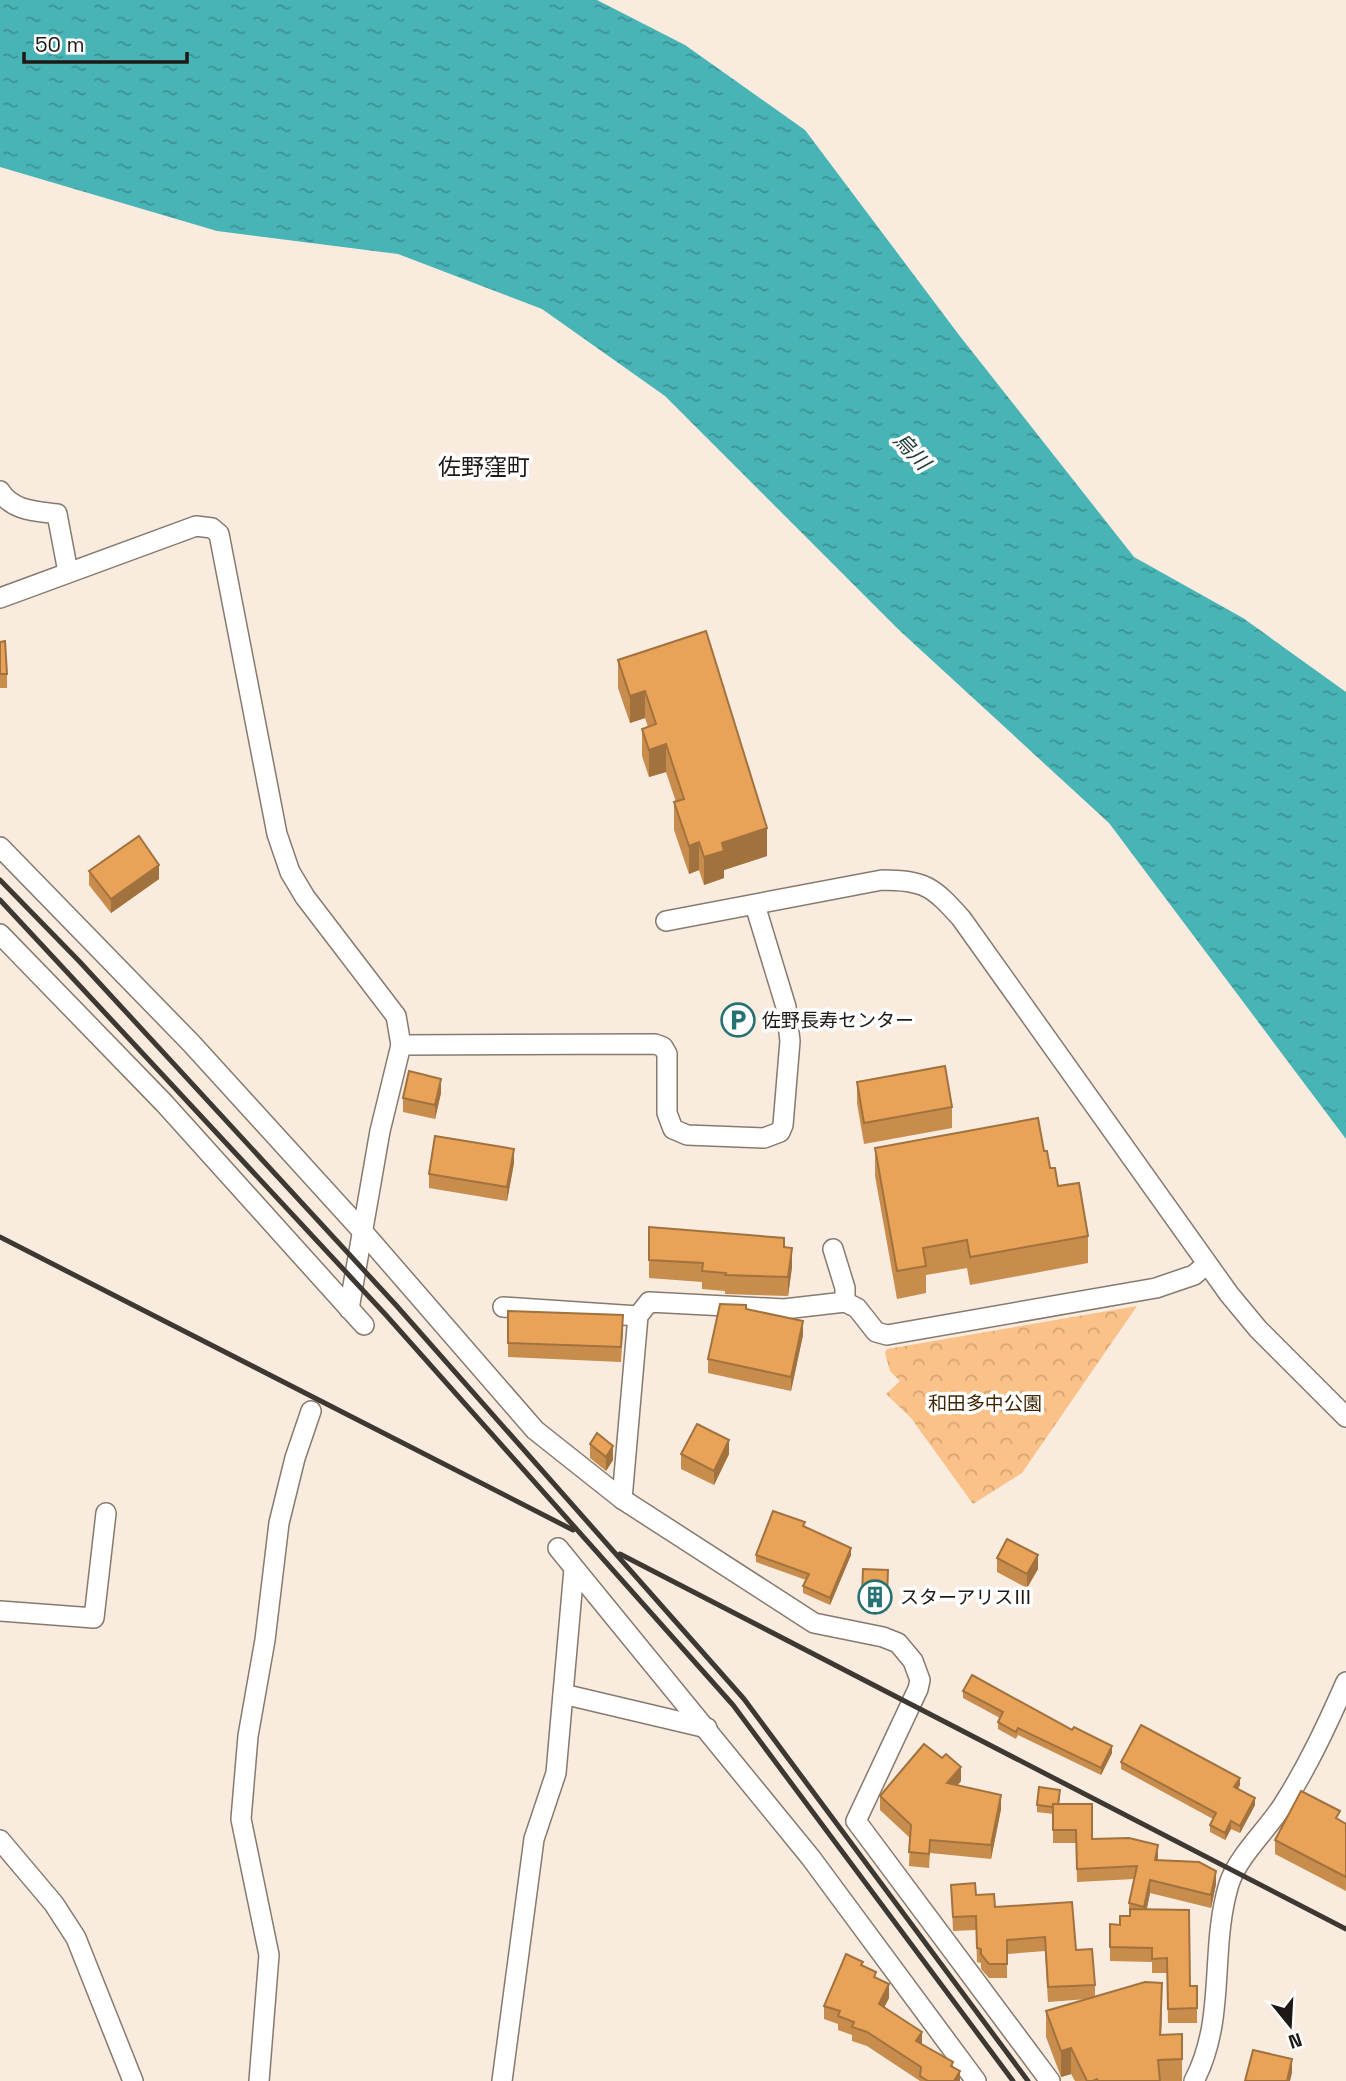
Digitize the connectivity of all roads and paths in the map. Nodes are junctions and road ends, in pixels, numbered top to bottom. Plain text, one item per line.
1 (0, 491) edge
2 (68, 572) junction
3 (0, 598) edge
4 (0, 847) edge
5 (755, 905) junction
6 (666, 921) dead end
7 (0, 934) edge
8 (401, 1045) junction
9 (364, 1233) junction
10 (833, 1249) dead end
11 (1207, 1264) junction
12 (845, 1302) junction
13 (503, 1307) dead end
14 (349, 1309) junction
15 (638, 1316) junction
16 (364, 1325) dead end
17 (311, 1411) dead end
18 (1346, 1417) edge
19 (622, 1499) junction
20 (106, 1513) dead end
21 (558, 1548) dead end
22 (574, 1569) junction
23 (0, 1611) edge
24 (1346, 1682) edge
25 (563, 1694) junction
26 (707, 1728) junction
27 (0, 1840) edge
28 (132, 2081) edge
29 (257, 2081) edge
30 (502, 2081) edge
31 (976, 2081) edge
32 (1050, 2081) edge
33 (1194, 2081) edge

1 - 2 street
2 - 3 street
2 - 8 street
4 - 9 street
5 - 6 street
5 - 8 street
5 - 11 street
7 - 14 street
8 - 9 street
9 - 14 street
9 - 19 street
10 - 12 street
11 - 12 street
11 - 18 street
12 - 15 street
13 - 15 street
14 - 16 street
15 - 19 street
17 - 29 street
19 - 32 street
20 - 23 street
21 - 22 street
22 - 25 street
22 - 26 street
24 - 33 street
25 - 26 street
25 - 30 street
26 - 31 street
27 - 28 street

